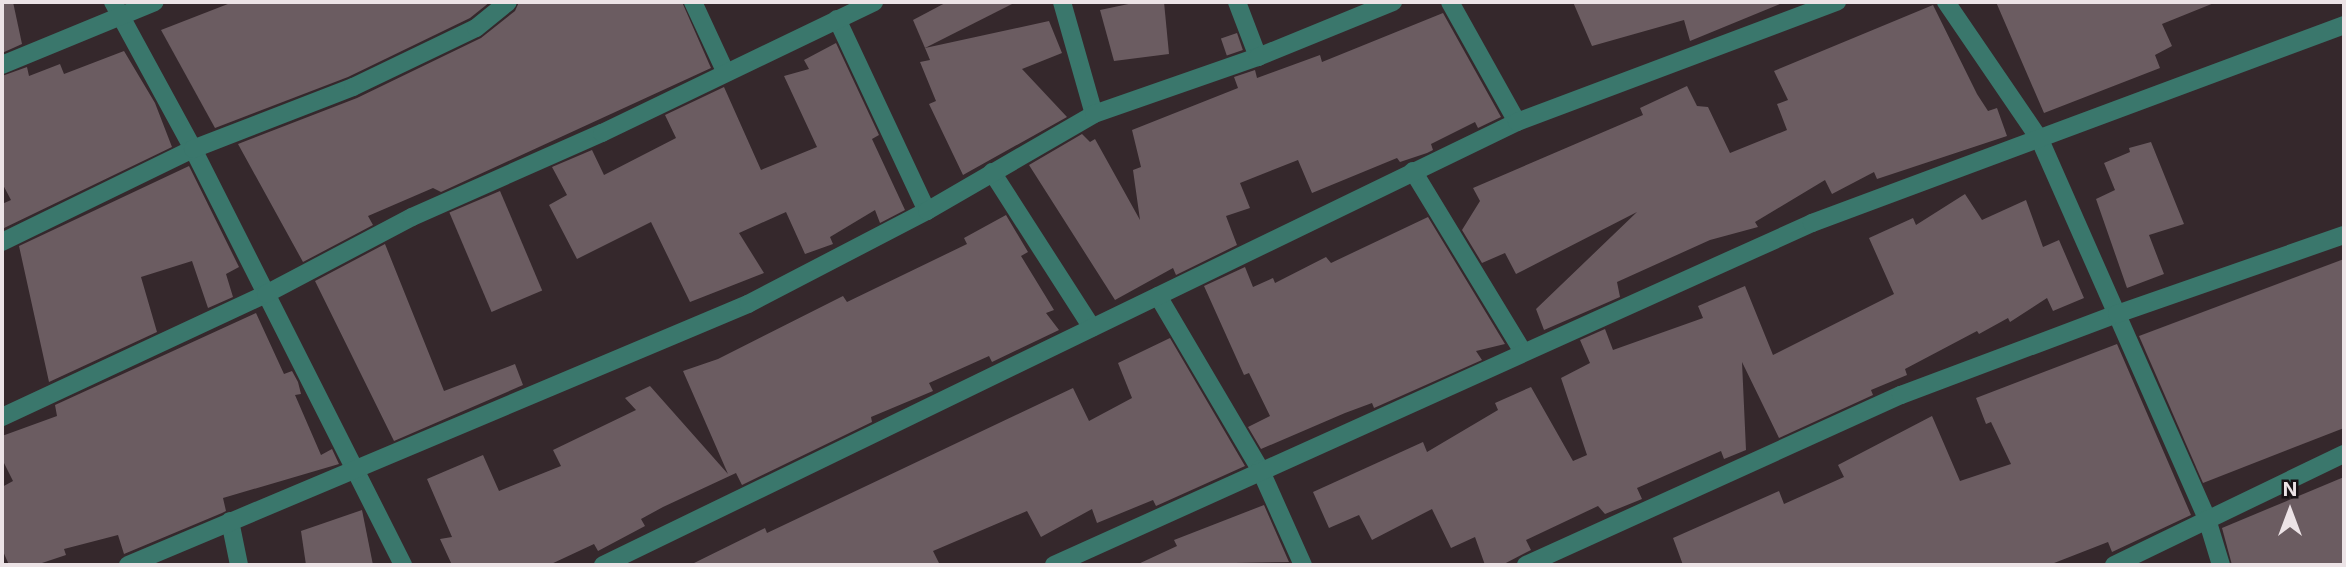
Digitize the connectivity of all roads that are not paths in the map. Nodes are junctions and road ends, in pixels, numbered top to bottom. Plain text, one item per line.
1 (155, 2) edge
2 (508, 2) edge
3 (693, 2) edge
4 (874, 2) edge
5 (1062, 2) edge
6 (1237, 2) edge
7 (1393, 2) edge
8 (1450, 2) edge
9 (1837, 2) edge
10 (1946, 2) edge
11 (116, 9) edge
12 (837, 19) junction
13 (2344, 25) edge
14 (1258, 57) junction
15 (2, 65) edge
16 (725, 71) junction
17 (1094, 114) junction
18 (1517, 122) junction
19 (2040, 141) junction
20 (193, 149) junction
21 (1413, 171) junction
22 (992, 172) junction
23 (927, 211) junction
24 (2344, 235) edge
25 (2, 242) edge
26 (265, 294) junction
27 (1158, 296) junction
28 (2117, 314) junction
29 (1092, 328) junction
30 (1523, 352) junction
31 (2, 417) edge
32 (2344, 454) edge
33 (1260, 469) junction
34 (358, 471) junction
35 (2207, 519) junction
36 (230, 521) junction
37 (128, 565) edge
38 (239, 565) edge
39 (403, 565) edge
40 (603, 565) edge
41 (1054, 565) edge
42 (1303, 565) edge
43 (1526, 565) edge
44 (2114, 565) edge
45 (2221, 565) edge

1 - 11 street
2 - 20 street
3 - 16 street
4 - 12 street
5 - 17 street
6 - 14 street
7 - 14 street
8 - 18 street
9 - 18 street
10 - 19 street
11 - 15 street
11 - 20 street
12 - 16 street
12 - 23 street
13 - 19 street
14 - 17 street
16 - 26 street
17 - 22 street
18 - 21 street
19 - 28 street
19 - 30 street
20 - 25 street
20 - 26 street
21 - 27 street
21 - 30 street
22 - 23 street
22 - 29 street
23 - 34 street
24 - 28 street
26 - 31 street
26 - 34 street
27 - 29 street
27 - 33 street
28 - 35 street
28 - 43 street
29 - 40 street
30 - 33 street
32 - 35 street
33 - 41 street
33 - 42 street
34 - 36 street
34 - 39 street
35 - 44 street
35 - 45 street
36 - 37 street
36 - 38 street

